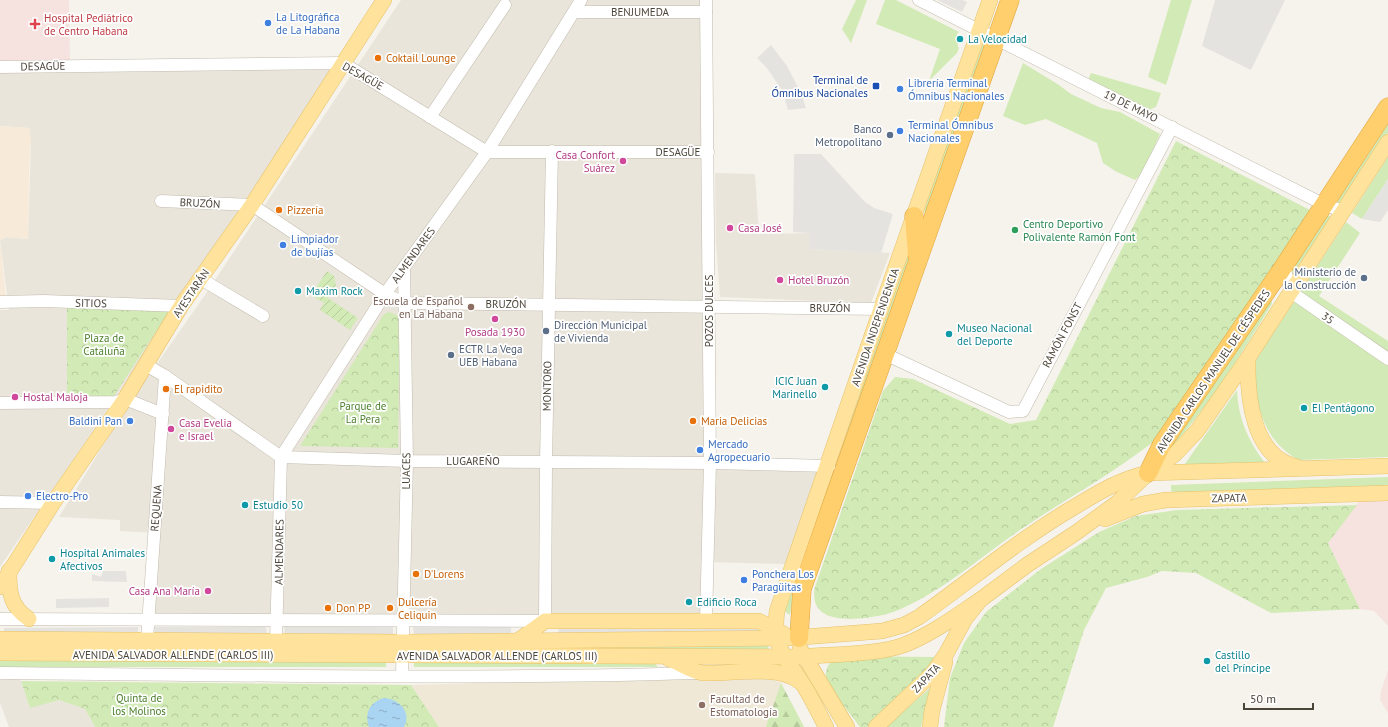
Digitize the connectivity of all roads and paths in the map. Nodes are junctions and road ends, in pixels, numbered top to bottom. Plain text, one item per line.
1 (384, 0) edge
2 (581, 0) edge
3 (919, 0) edge
4 (990, 0) edge
5 (1010, 0) edge
6 (505, 5) dead end
7 (706, 6) edge
8 (574, 12) junction
9 (979, 30) junction
10 (996, 39) junction
11 (343, 63) junction
12 (0, 67) edge
13 (1388, 107) edge
14 (430, 117) junction
15 (1172, 127) junction
16 (1388, 142) edge
17 (552, 151) junction
18 (487, 152) junction
19 (708, 152) junction
20 (161, 201) dead end
21 (1325, 204) junction
22 (252, 205) junction
23 (1343, 211) junction
24 (914, 216) junction
25 (918, 261) junction
26 (1284, 266) junction
27 (404, 268) junction
28 (201, 279) junction
29 (1291, 292) junction
30 (384, 294) junction
31 (0, 302) edge
32 (404, 303) junction
33 (549, 304) junction
34 (182, 306) junction
35 (710, 307) junction
36 (881, 309) junction
37 (263, 316) dead end
38 (885, 354) junction
39 (1248, 358) junction
40 (1388, 359) edge
41 (146, 365) junction
42 (165, 376) junction
43 (125, 399) junction
44 (0, 403) edge
45 (163, 414) junction
46 (281, 457) junction
47 (407, 461) junction
48 (546, 462) junction
49 (710, 463) junction
50 (828, 466) junction
51 (1388, 466) edge
52 (1305, 469) junction
53 (1148, 473) junction
54 (1388, 493) edge
55 (0, 502) edge
56 (54, 503) junction
57 (1077, 532) junction
58 (10, 570) junction
59 (0, 586) edge
60 (980, 600) junction
61 (781, 601) junction
62 (0, 619) edge
63 (28, 619) junction
64 (148, 619) junction
65 (277, 619) junction
66 (403, 620) junction
67 (545, 621) junction
68 (759, 621) junction
69 (706, 622) junction
70 (0, 639) edge
71 (147, 640) junction
72 (519, 640) junction
73 (276, 642) junction
74 (792, 644) junction
75 (402, 649) junction
76 (0, 654) edge
77 (946, 654) junction
78 (658, 656) junction
79 (783, 657) junction
80 (0, 673) edge
81 (702, 673) junction
82 (402, 675) junction
83 (804, 685) junction
84 (826, 727) edge
85 (847, 727) edge
86 (876, 727) edge
87 (929, 727) edge

1 - 11 main road, AYESTARÁN
2 - 8 street, ALMENDARES
3 - 9 street, 19 DE MAYO
4 - 9 main road, AVENIDA INDEPENDENCIA
5 - 10 highway, AVENIDA INDEPENDENCIA
6 - 14 street
7 - 8 street, BENJUMEDA
7 - 19 street, POZOS DULCES
8 - 18 street, ALMENDARES
9 - 10 street, 19 DE MAYO
9 - 24 main road, AVENIDA INDEPENDENCIA
10 - 15 street, 19 DE MAYO
10 - 25 highway, AVENIDA INDEPENDENCIA
11 - 12 street, DESAGÜE
11 - 14 street, DESAGÜE
11 - 22 main road, AYESTARÁN
13 - 21 highway, AVENIDA CARLOS MANUEL DE CÉSPEDES
14 - 18 street, DESAGÜE
15 - 21 street, 19 DE MAYO
15 - 38 street, RAMÓN FONST
16 - 23 main road, AVENIDA CARLOS MANUEL DE CÉSPEDES
17 - 18 street, DESAGÜE
17 - 19 street, DESAGÜE
17 - 33 street, MONTORO
18 - 27 street, ALMENDARES
19 - 35 street, POZOS DULCES
20 - 22 street, BRUZÓN
21 - 23 street, 19 DE MAYO
21 - 26 highway, AVENIDA CARLOS MANUEL DE CÉSPEDES
22 - 28 main road, AYESTARÁN
22 - 30 street, BRUZÓN
23 - 29 main road, AVENIDA CARLOS MANUEL DE CÉSPEDES
24 - 25 highway
24 - 36 main road, AVENIDA INDEPENDENCIA
25 - 38 highway, AVENIDA INDEPENDENCIA
26 - 29 street
26 - 53 highway, AVENIDA CARLOS MANUEL DE CÉSPEDES
27 - 30 street, ALMENDARES
27 - 32 street, LUACES
28 - 34 main road, AYESTARÁN
28 - 37 street
29 - 39 main road, AVENIDA CARLOS MANUEL DE CÉSPEDES
29 - 40 street, 35
30 - 32 street, BRUZÓN
30 - 46 street, ALMENDARES
31 - 34 street, SITIOS
32 - 33 street, BRUZÓN
32 - 47 street, LUACES
33 - 35 street, BRUZÓN
33 - 48 street, MONTORO
34 - 41 main road, AYESTARÁN
35 - 36 street, BRUZÓN
35 - 49 street, POZOS DULCES
36 - 50 main road, AVENIDA INDEPENDENCIA
38 - 74 highway, AVENIDA INDEPENDENCIA
39 - 52 main road
39 - 53 main road, AVENIDA CARLOS MANUEL DE CÉSPEDES
41 - 42 street
41 - 43 main road, AYESTARÁN
42 - 45 street, REQUENA
42 - 46 street
43 - 44 street
43 - 45 street
43 - 56 main road, AYESTARÁN
45 - 64 street, REQUENA
46 - 47 street, LUGAREÑO
46 - 65 street, ALMENDARES
47 - 48 street, LUGAREÑO
47 - 66 street, LUACES
48 - 49 street, LUGAREÑO
48 - 67 street, MONTORO
49 - 50 street, LUGAREÑO
49 - 69 street, POZOS DULCES
50 - 61 main road, AVENIDA INDEPENDENCIA
51 - 52 main road
52 - 53 main road
53 - 57 main road, ZAPATA
53 - 74 main road, AVENIDA SALVADOR ALLENDE (CARLOS III)
54 - 57 main road, ZAPATA
55 - 56 street
56 - 58 main road, AYESTARÁN
57 - 60 main road, ZAPATA
58 - 59 main road, AYESTARÁN
58 - 63 main road
60 - 74 main road
60 - 77 main road, ZAPATA
61 - 68 main road
61 - 74 main road, AVENIDA INDEPENDENCIA
62 - 63 street
63 - 64 street
64 - 65 street
64 - 71 street, REQUENA
65 - 66 street
65 - 73 street, ALMENDARES
66 - 67 street
66 - 75 street, LUACES
67 - 69 main road
67 - 72 main road
68 - 69 main road
68 - 74 main road
70 - 71 main road, AVENIDA SALVADOR ALLENDE (CARLOS III)
71 - 73 main road, AVENIDA SALVADOR ALLENDE (CARLOS III)
72 - 74 main road, AVENIDA SALVADOR ALLENDE (CARLOS III)
72 - 75 main road, AVENIDA SALVADOR ALLENDE (CARLOS III)
73 - 75 main road, AVENIDA SALVADOR ALLENDE (CARLOS III)
74 - 79 main road, AVENIDA INDEPENDENCIA
74 - 83 main road
74 - 85 main road
75 - 76 main road, AVENIDA SALVADOR ALLENDE (CARLOS III)
75 - 78 main road, AVENIDA SALVADOR ALLENDE (CARLOS III)
75 - 82 street, LUACES
77 - 86 main road, ZAPATA
77 - 87 main road
78 - 79 main road, AVENIDA SALVADOR ALLENDE (CARLOS III)
78 - 81 main road
79 - 83 main road, AVENIDA INDEPENDENCIA
80 - 82 street, AVENIDA SALVADOR ALLENDE (CARLOS III)
81 - 82 street, AVENIDA SALVADOR ALLENDE (CARLOS III)
81 - 83 main road
83 - 84 main road

